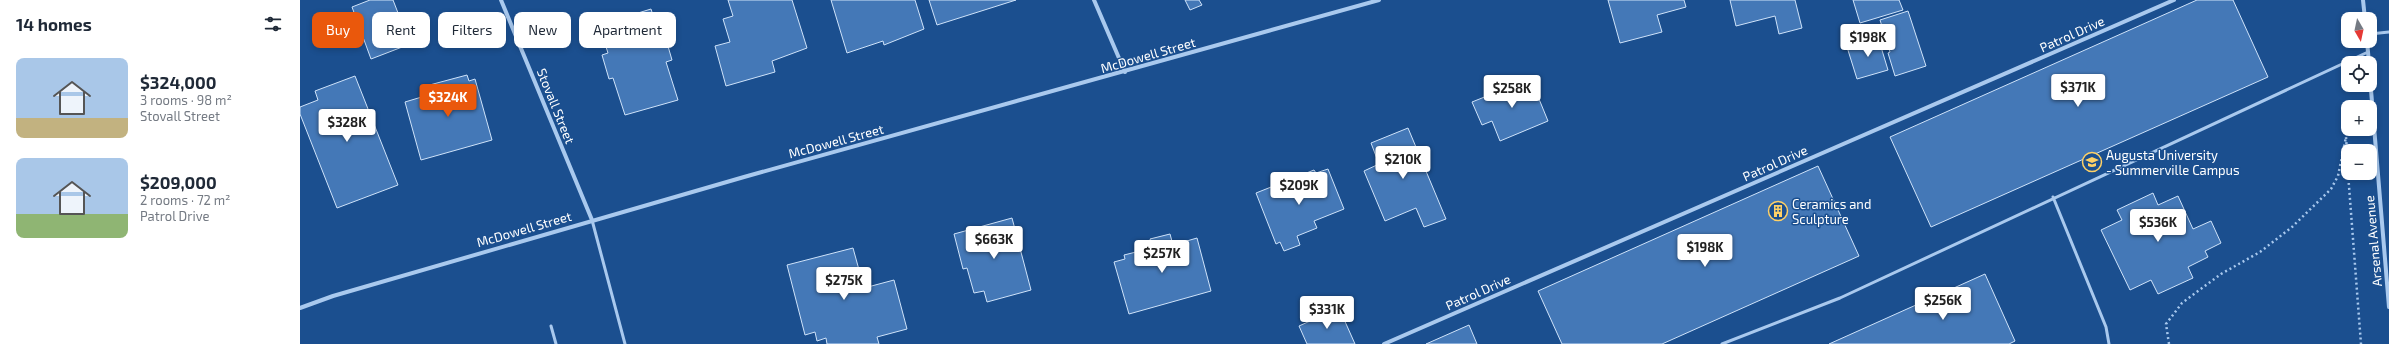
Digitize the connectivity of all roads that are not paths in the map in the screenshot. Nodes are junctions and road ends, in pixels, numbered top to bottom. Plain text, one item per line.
1 (501, 0) edge
2 (1094, 0) edge
3 (1379, 0) edge
4 (2174, 0) edge
5 (2363, 0) edge
6 (2364, 12) edge
7 (2389, 32) edge
8 (2377, 33) edge
9 (2368, 48) edge
10 (2368, 52) junction
11 (2368, 56) edge
12 (1125, 72) junction
13 (2371, 92) edge
14 (2053, 197) junction
15 (592, 220) junction
16 (2389, 307) edge
17 (300, 308) edge
18 (551, 326) dead end
19 (556, 344) edge
20 (624, 344) edge
21 (1384, 344) edge
22 (1722, 344) edge
23 (2108, 344) edge

1 - 15 street, Stovall Street
2 - 12 street
3 - 12 street, McDowell Street
4 - 21 street, Patrol Drive
5 - 6 street
7 - 8 lane
9 - 10 street
10 - 11 street
10 - 14 lane
12 - 15 street, McDowell Street
13 - 16 street, Arsenal Avenue
14 - 22 lane
14 - 23 lane
15 - 17 street, McDowell Street
15 - 20 lane
18 - 19 lane

